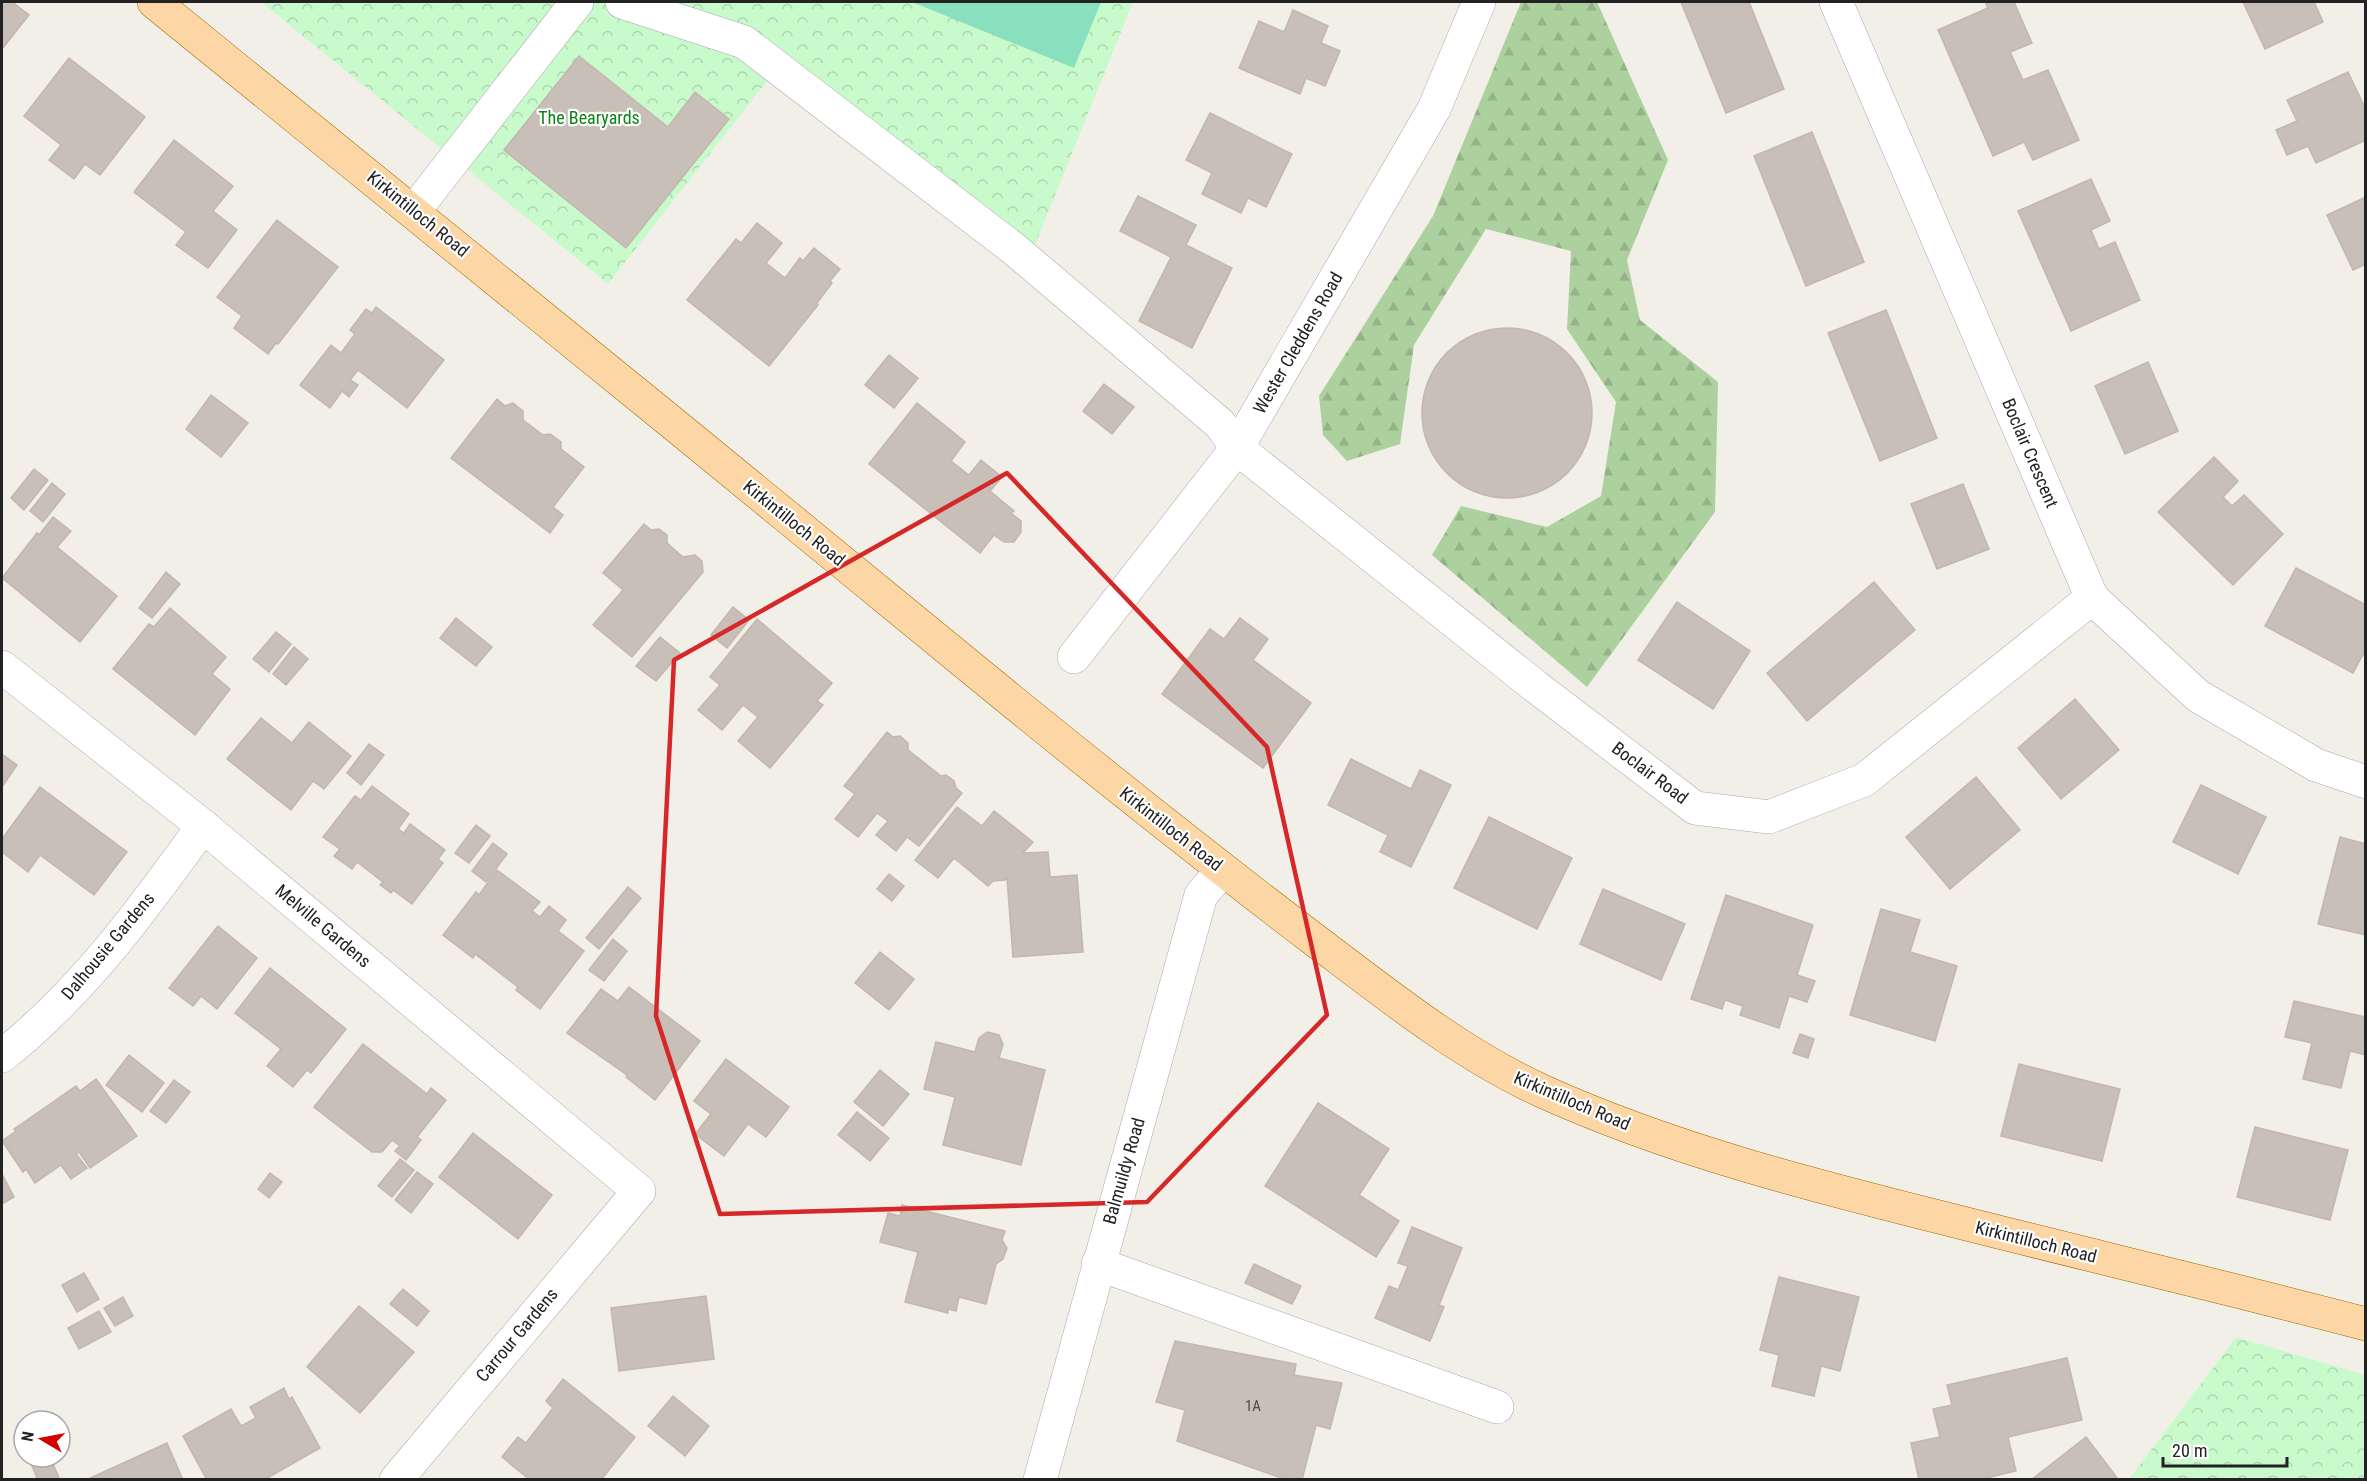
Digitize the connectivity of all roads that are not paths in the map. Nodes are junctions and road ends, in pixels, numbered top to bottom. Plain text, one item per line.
1 (154, 2) edge
2 (577, 2) edge
3 (622, 2) edge
4 (1479, 2) edge
5 (1836, 2) edge
6 (414, 211) junction
7 (1237, 448) junction
8 (2092, 598) junction
9 (1074, 657) dead end
10 (2, 667) edge
11 (2366, 782) edge
12 (203, 826) junction
13 (1223, 870) junction
14 (2, 1056) edge
15 (639, 1191) joint
16 (1098, 1264) junction
17 (2366, 1323) edge
18 (1497, 1407) dead end
19 (396, 1479) edge
20 (1040, 1479) edge

1 - 6 main road, Kirkintilloch Road
2 - 6 street
3 - 7 street, Boclair Road
4 - 7 street, Wester Cleddens Road
5 - 8 street, Boclair Crescent
6 - 13 main road, Kirkintilloch Road
7 - 8 street, Boclair Road
7 - 9 street, Wester Cleddens Road
8 - 11 street, Boclair Crescent
10 - 12 street, Melville Gardens
12 - 14 street, Dalhousie Gardens
12 - 15 street, Melville Gardens
13 - 16 street, Balmuildy Road
13 - 17 main road, Kirkintilloch Road
15 - 19 street, Carrour Gardens
16 - 18 street
16 - 20 street, Balmuildy Road

